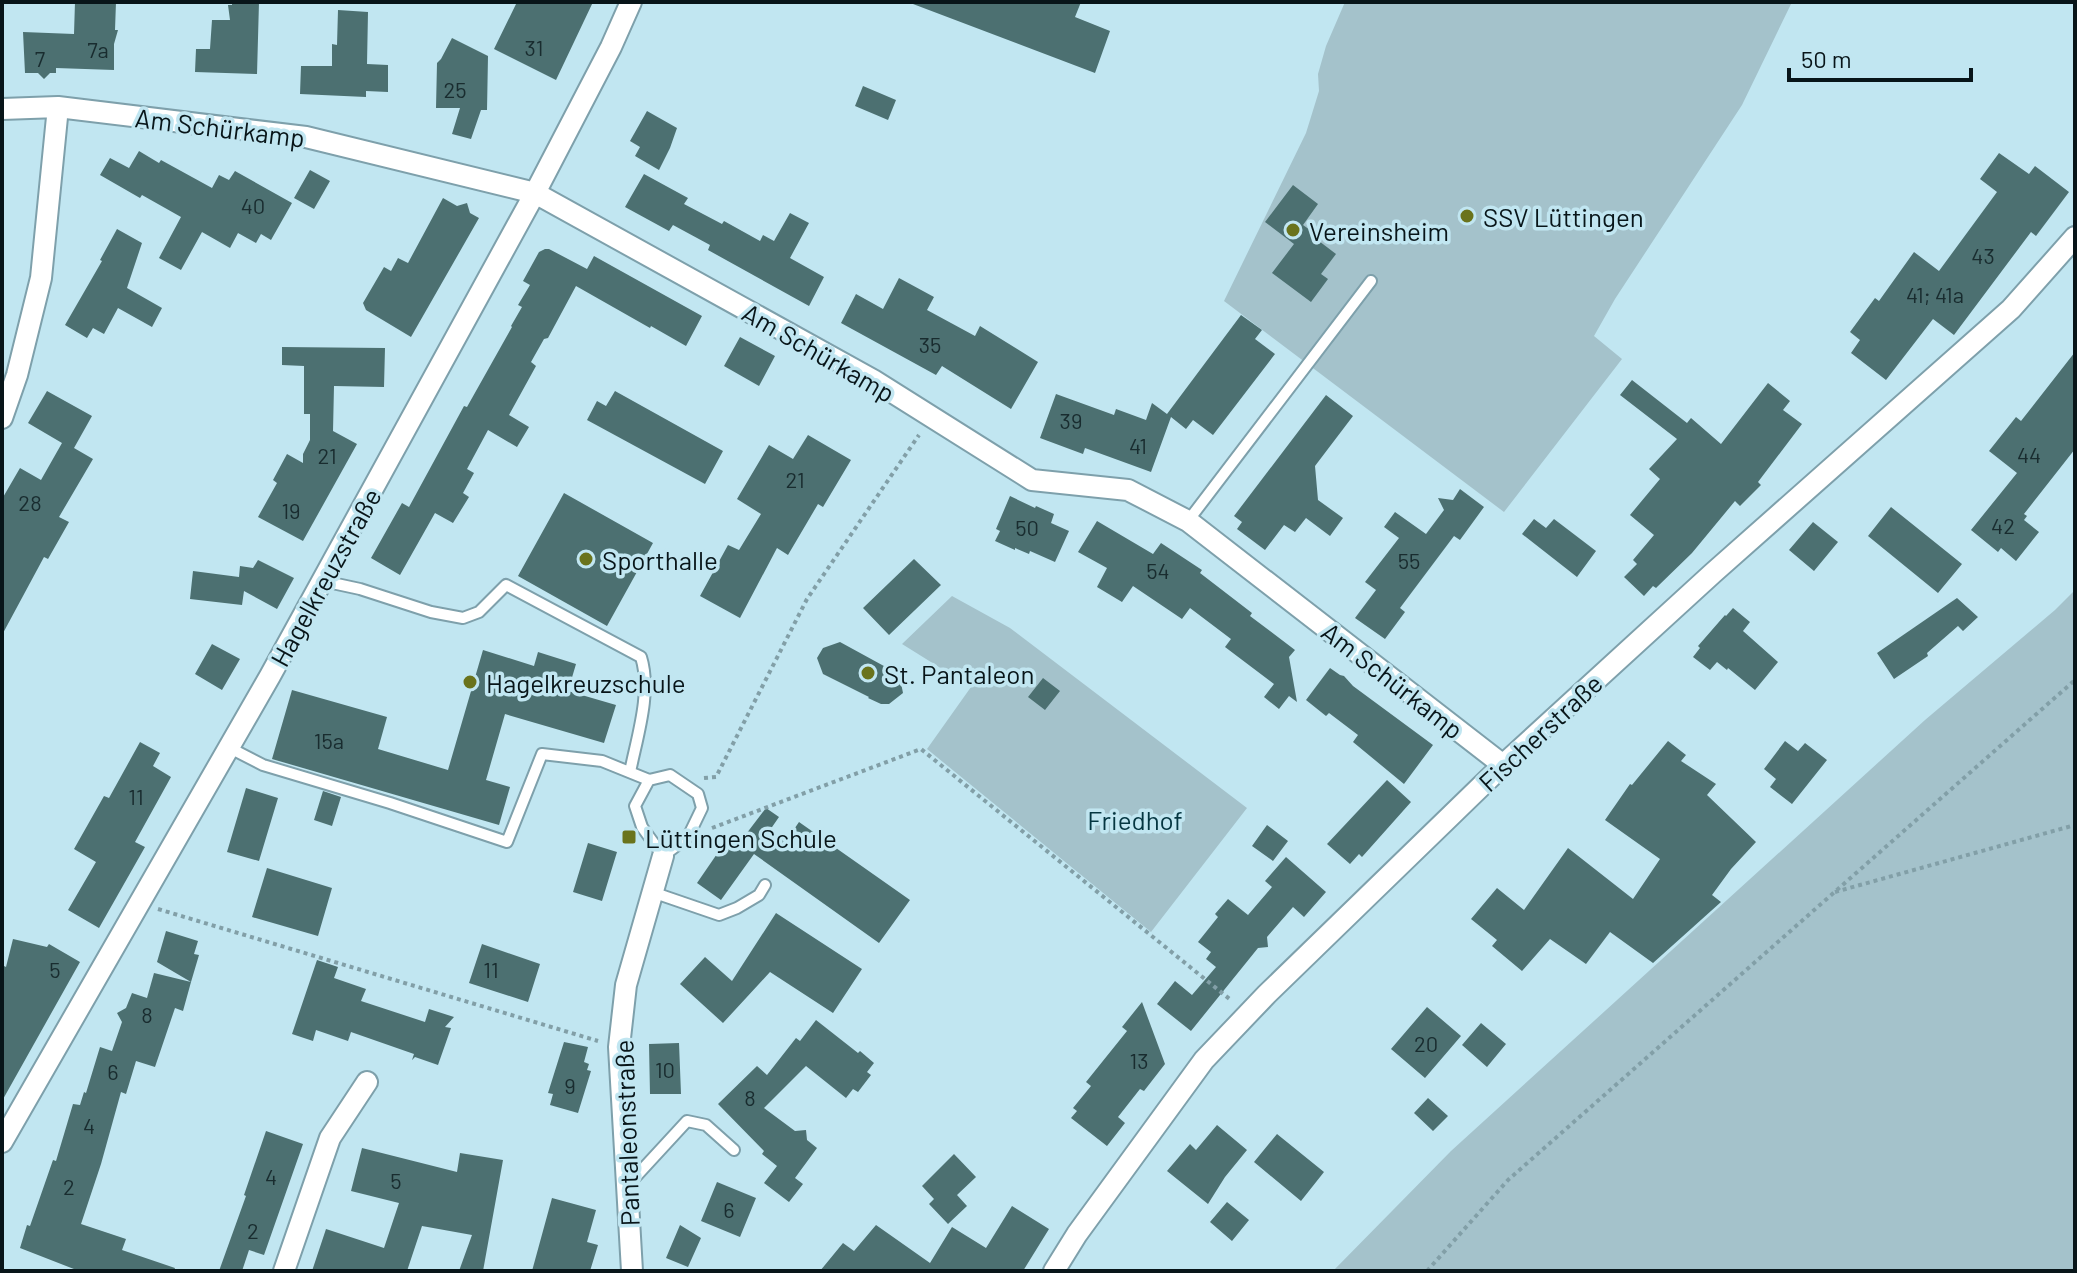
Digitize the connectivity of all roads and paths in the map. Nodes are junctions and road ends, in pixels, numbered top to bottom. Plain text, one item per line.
1 (631, 2) edge
2 (58, 107) junction
3 (2, 109) edge
4 (535, 193) junction
5 (2075, 237) edge
6 (1371, 281) dead end
7 (930, 417) junction
8 (2, 418) edge
9 (1188, 521) junction
10 (323, 581) junction
11 (2075, 680) edge
12 (228, 747) junction
13 (1503, 765) junction
14 (630, 772) junction
15 (693, 779) dead end
16 (649, 780) junction
17 (2075, 825) edge
18 (688, 837) junction
19 (663, 856) junction
20 (765, 885) dead end
21 (652, 892) junction
22 (1832, 893) junction
23 (138, 903) junction
24 (1248, 1014) junction
25 (619, 1047) junction
26 (367, 1082) dead end
27 (2, 1142) edge
28 (734, 1150) dead end
29 (627, 1187) junction
30 (284, 1271) edge
31 (632, 1271) edge
32 (1054, 1271) edge
33 (1427, 1271) edge

1 - 4 street, Hagelkreuzstraße
2 - 3 street, Am Schürkamp
2 - 4 street, Am Schürkamp
2 - 8 street
4 - 7 street, Am Schürkamp
4 - 10 street, Hagelkreuzstraße
5 - 13 street, Fischerstraße
6 - 9 lane
7 - 9 street, Am Schürkamp
7 - 15 path
9 - 13 street, Am Schürkamp
10 - 12 street, Hagelkreuzstraße
10 - 14 lane
11 - 22 path
12 - 14 lane
12 - 23 street, Hagelkreuzstraße
13 - 24 street, Fischerstraße
14 - 16 lane
16 - 18 lane
16 - 19 lane
17 - 22 path
18 - 19 lane
18 - 24 path
19 - 21 street, Pantaleonstraße
20 - 21 lane
21 - 25 street, Pantaleonstraße
22 - 33 path
23 - 25 path
23 - 27 street, Hagelkreuzstraße
24 - 32 street, Fischerstraße
25 - 29 street, Pantaleonstraße
26 - 30 street
28 - 29 lane
29 - 31 street, Pantaleonstraße

